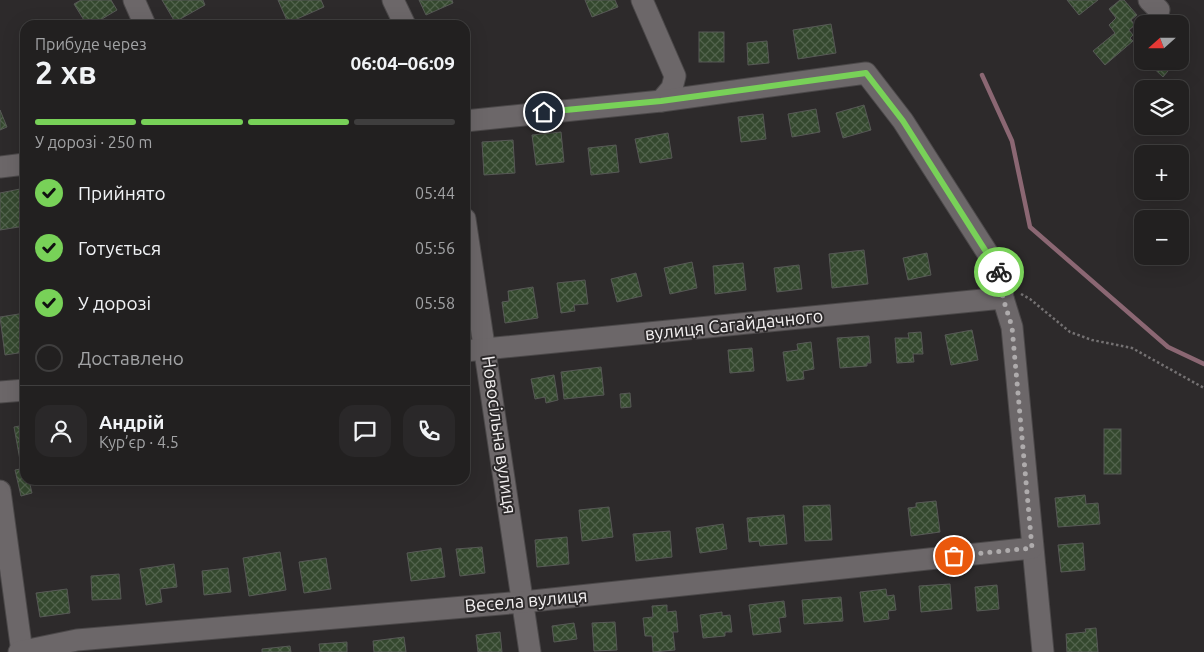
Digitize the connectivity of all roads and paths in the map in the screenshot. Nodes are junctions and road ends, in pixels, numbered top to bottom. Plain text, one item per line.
1 (134, 0) edge
2 (393, 0) edge
3 (642, 0) edge
4 (143, 20) edge
5 (402, 20) edge
6 (661, 101) junction
7 (470, 120) edge
8 (20, 164) edge
9 (0, 166) edge
10 (470, 284) edge
11 (1003, 298) junction
12 (475, 350) edge
13 (1204, 388) edge
14 (20, 390) edge
15 (0, 392) edge
16 (0, 491) edge
17 (1032, 548) junction
18 (523, 602) junction
19 (21, 652) edge
20 (530, 652) edge
21 (1043, 652) edge

1 - 4 street
2 - 5 street
3 - 6 street
6 - 7 street
6 - 11 street
8 - 9 street
10 - 12 street, Новосільна вулиця
11 - 12 street, вулиця Сагайдачного
11 - 13 path
11 - 17 street
12 - 18 street, Новосільна вулиця
14 - 15 street
16 - 19 street
17 - 18 street, Весела вулиця
17 - 21 street
18 - 19 street, Весела вулиця
18 - 20 street, Новосільна вулиця

